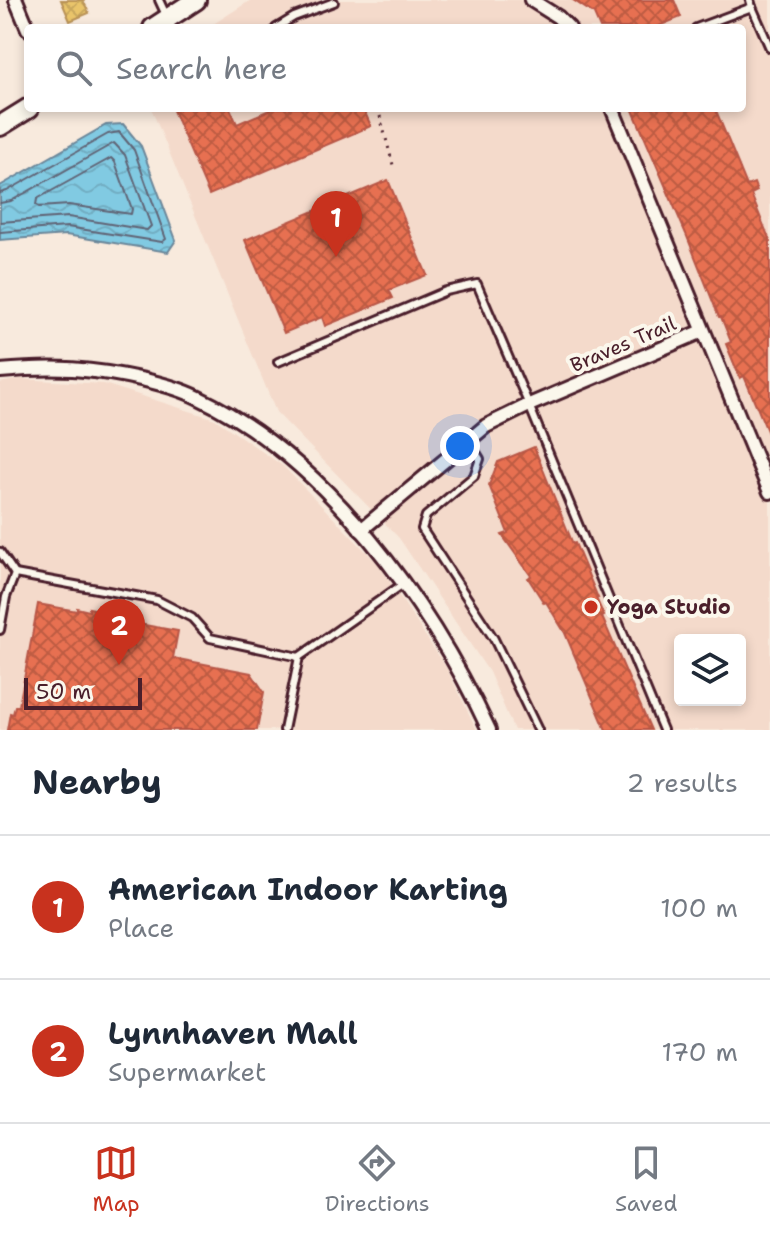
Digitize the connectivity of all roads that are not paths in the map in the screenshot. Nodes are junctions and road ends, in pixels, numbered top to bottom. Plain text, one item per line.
1 (16, 0) edge
2 (159, 0) edge
3 (196, 0) edge
4 (531, 0) edge
5 (334, 2) dead end
6 (751, 3) edge
7 (26, 24) edge
8 (164, 24) edge
9 (165, 24) edge
10 (283, 24) edge
11 (565, 24) edge
12 (705, 24) edge
13 (770, 48) edge
14 (24, 111) edge
15 (614, 112) edge
16 (0, 126) edge
17 (703, 331) junction
18 (278, 362) dead end
19 (0, 371) edge
20 (529, 405) junction
21 (469, 440) junction
22 (770, 492) edge
23 (361, 530) junction
24 (0, 552) edge
25 (15, 574) junction
26 (403, 584) junction
27 (0, 630) edge
28 (299, 657) junction
29 (284, 730) edge
30 (489, 730) edge
31 (538, 730) edge
32 (663, 730) edge

1 - 7 street
2 - 8 lane
3 - 9 street
4 - 11 street
5 - 10 lane
6 - 12 lane
6 - 13 lane
14 - 16 street
15 - 17 street, Braves Trail
17 - 20 street, Braves Trail
17 - 22 street
18 - 20 lane
19 - 23 street
20 - 21 street, Braves Trail
20 - 32 lane
21 - 23 street, Braves Trail
21 - 31 lane
23 - 26 street
24 - 25 lane
25 - 27 lane
25 - 28 lane
26 - 28 lane
26 - 30 street
28 - 29 lane

